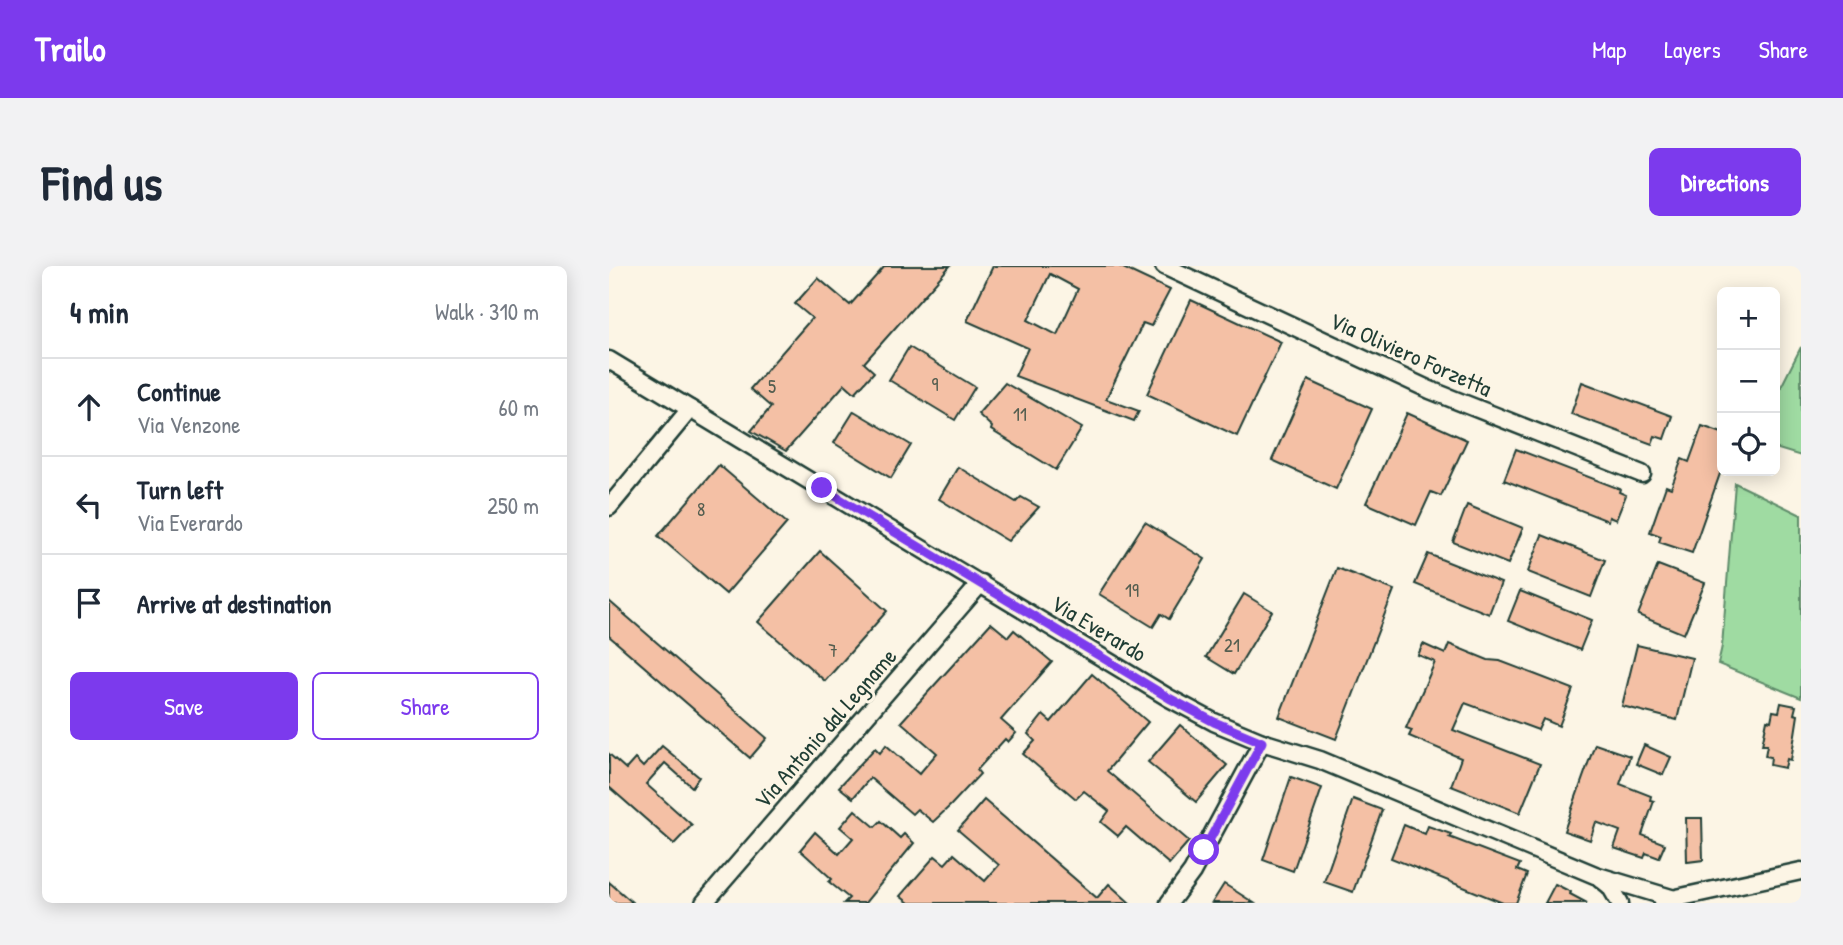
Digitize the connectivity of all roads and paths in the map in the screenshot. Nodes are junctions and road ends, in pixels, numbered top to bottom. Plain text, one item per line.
1 (1164, 266) edge
2 (609, 360) edge
3 (690, 409) junction
4 (1642, 474) dead end
5 (609, 507) edge
6 (981, 583) junction
7 (1262, 742) junction
8 (1801, 872) edge
9 (1595, 875) junction
10 (1665, 901) edge
11 (703, 903) edge
12 (1169, 903) edge
13 (1620, 903) edge

1 - 4 street, Via Oliviero Forzetta
2 - 3 street, Via Everardo
3 - 5 street
3 - 6 street, Via Everardo
6 - 7 street, Via Everardo
6 - 11 street, Via Antonio dal Legname
7 - 9 street, Via Everardo
7 - 12 street
8 - 10 street
9 - 10 street, Via Everardo
9 - 13 street, Via Everardo

